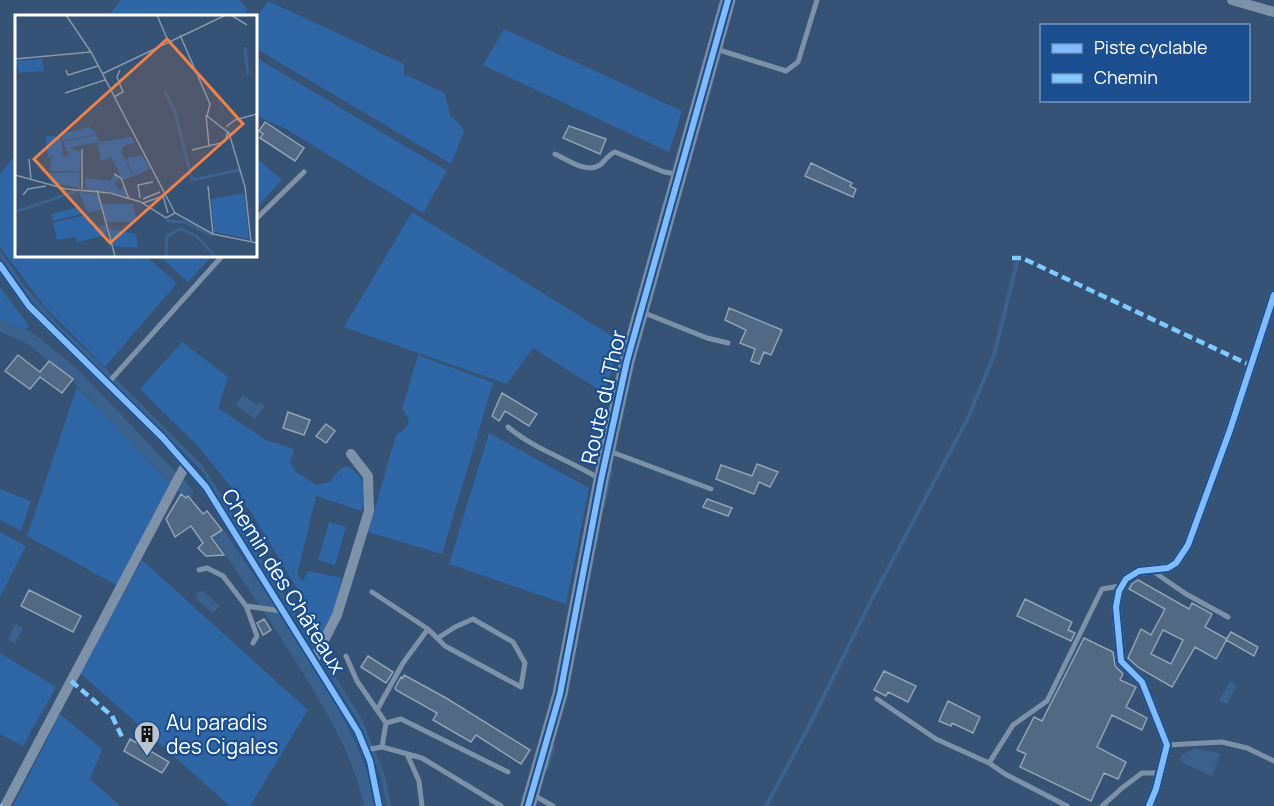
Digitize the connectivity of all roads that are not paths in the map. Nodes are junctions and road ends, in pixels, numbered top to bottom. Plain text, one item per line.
1 (728, 0) edge
2 (817, 0) edge
3 (1232, 0) edge
4 (1274, 11) edge
5 (714, 49) junction
6 (555, 154) dead end
7 (304, 172) dead end
8 (679, 174) junction
9 (256, 219) edge
10 (222, 256) edge
11 (0, 265) edge
12 (1274, 295) edge
13 (640, 311) junction
14 (728, 343) dead end
15 (107, 384) junction
16 (508, 428) dead end
17 (607, 451) junction
18 (351, 454) dead end
19 (186, 464) junction
20 (601, 480) junction
21 (711, 489) dead end
22 (199, 570) dead end
23 (1152, 571) junction
24 (1123, 585) junction
25 (372, 592) dead end
26 (246, 606) junction
27 (284, 611) junction
28 (1228, 617) dead end
29 (428, 629) junction
30 (438, 638) junction
31 (254, 643) dead end
32 (346, 656) dead end
33 (314, 660) junction
34 (877, 699) dead end
35 (377, 710) junction
36 (386, 723) junction
37 (1167, 745) junction
38 (382, 747) junction
39 (366, 750) junction
40 (406, 754) junction
41 (1274, 761) edge
42 (989, 763) junction
43 (508, 772) dead end
44 (1160, 774) junction
45 (530, 800) edge
46 (5, 806) edge
47 (379, 806) edge
48 (422, 806) edge
49 (501, 806) edge
50 (553, 806) edge
51 (1066, 806) edge
52 (1102, 806) edge
53 (1149, 806) edge

1 - 5 street, Route du Thor
2 - 5 lane
3 - 4 street
5 - 8 street, Route du Thor
6 - 8 lane
7 - 9 lane
8 - 13 street, Route du Thor
10 - 15 lane
11 - 15 street, Chemin des Châteaux
12 - 23 street
13 - 14 lane
13 - 17 street, Route du Thor
15 - 19 street, Chemin des Châteaux
16 - 20 lane
17 - 20 street, Route du Thor
17 - 21 lane
18 - 33 street
19 - 27 street, Chemin des Châteaux
19 - 46 street
20 - 45 street, Route du Thor
22 - 26 lane
23 - 24 street
23 - 28 lane
24 - 37 street
24 - 42 lane
25 - 29 lane
26 - 27 lane
26 - 31 lane
27 - 33 street, Chemin des Châteaux
29 - 30 lane
29 - 35 lane
30 - 30 lane
32 - 35 lane
33 - 39 street, Chemin des Châteaux
34 - 42 lane
35 - 36 lane
36 - 38 lane
36 - 43 lane
37 - 41 lane
37 - 44 street
38 - 39 lane
38 - 40 lane
39 - 47 street, Chemin des Châteaux
40 - 48 lane
40 - 49 lane
42 - 51 lane
44 - 52 lane
44 - 53 street
45 - 50 lane

